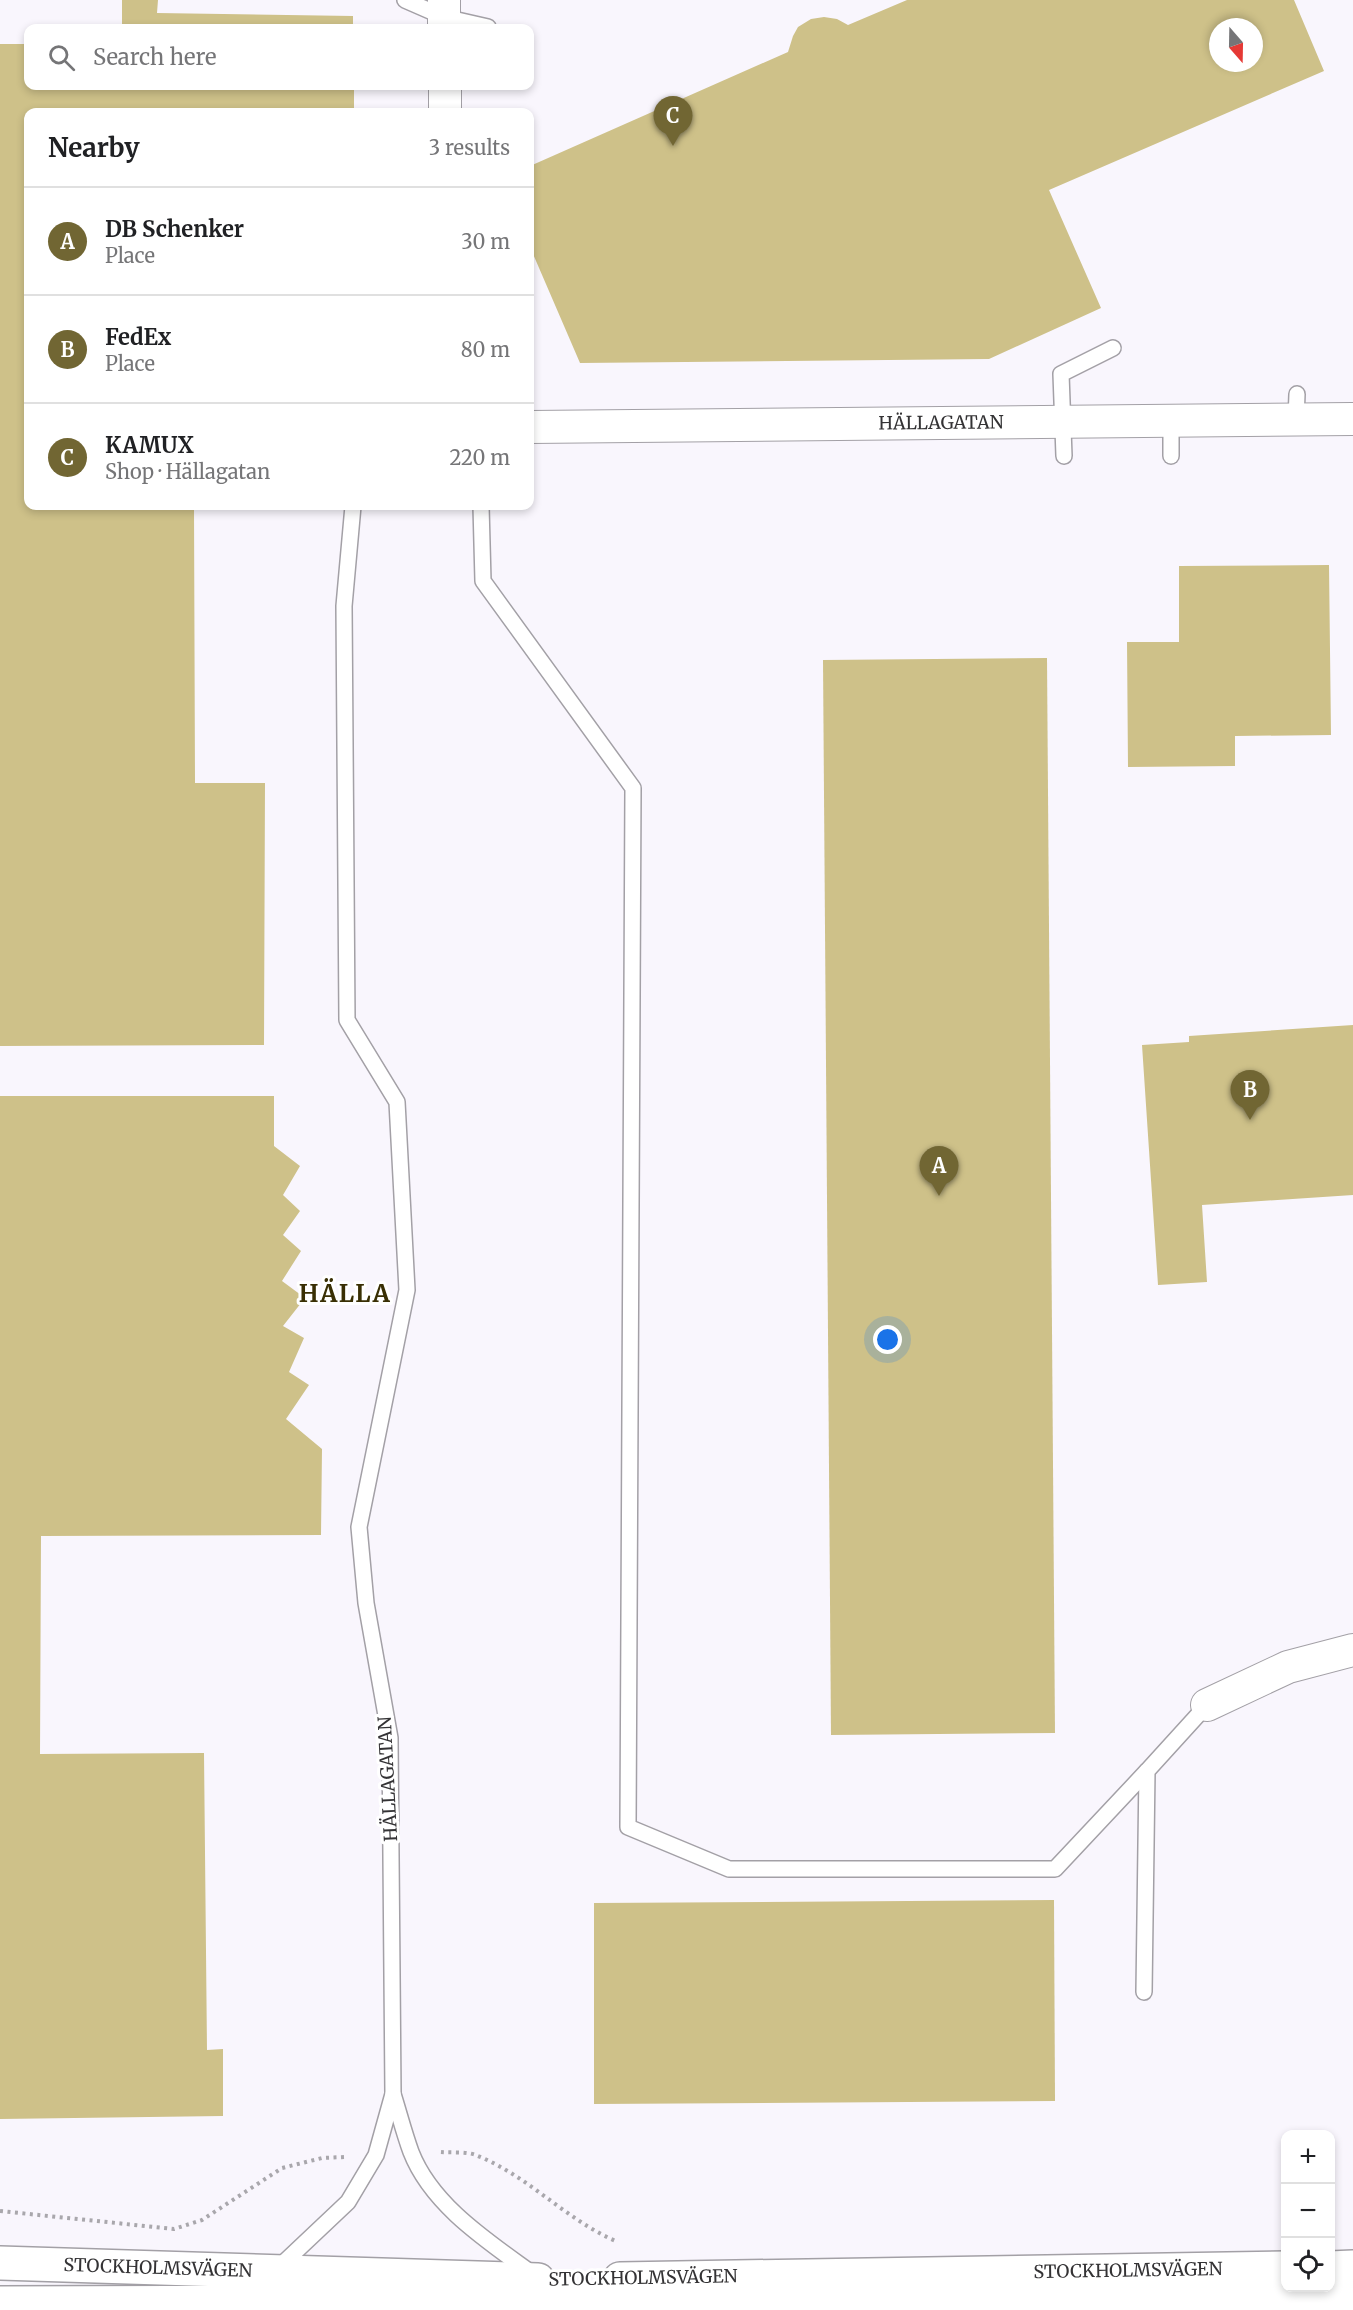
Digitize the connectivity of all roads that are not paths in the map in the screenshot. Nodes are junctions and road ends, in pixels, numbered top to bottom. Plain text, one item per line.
1 (405, 0) edge
2 (444, 15) edge
3 (477, 24) edge
4 (445, 90) edge
5 (445, 108) edge
6 (1113, 348) dead end
7 (1353, 419) edge
8 (1171, 421) junction
9 (1063, 422) junction
10 (534, 427) edge
11 (1064, 456) dead end
12 (1171, 456) dead end
13 (353, 510) edge
14 (481, 510) edge
15 (1353, 1650) edge
16 (1207, 1705) joint
17 (1147, 1772) junction
18 (1144, 1992) dead end
19 (393, 2094) junction
20 (0, 2263) edge
21 (1353, 2267) edge
22 (1281, 2268) edge
23 (1335, 2268) edge
24 (274, 2272) junction
25 (540, 2280) junction
26 (1353, 2299) edge
27 (0, 2303) edge

1 - 2 lane
2 - 3 lane
4 - 5 street
6 - 9 lane
7 - 8 street, HÄLLAGATAN
8 - 9 street, HÄLLAGATAN
8 - 12 lane
9 - 10 street, HÄLLAGATAN
9 - 11 lane
13 - 19 lane, HÄLLAGATAN
14 - 17 lane
15 - 16 street
16 - 17 lane
17 - 18 lane
19 - 24 lane
19 - 25 lane
20 - 24 main road, STOCKHOLMSVÄGEN
21 - 23 main road
22 - 25 main road, STOCKHOLMSVÄGEN
24 - 25 main road, STOCKHOLMSVÄGEN
26 - 27 main road, STOCKHOLMSVÄGEN

